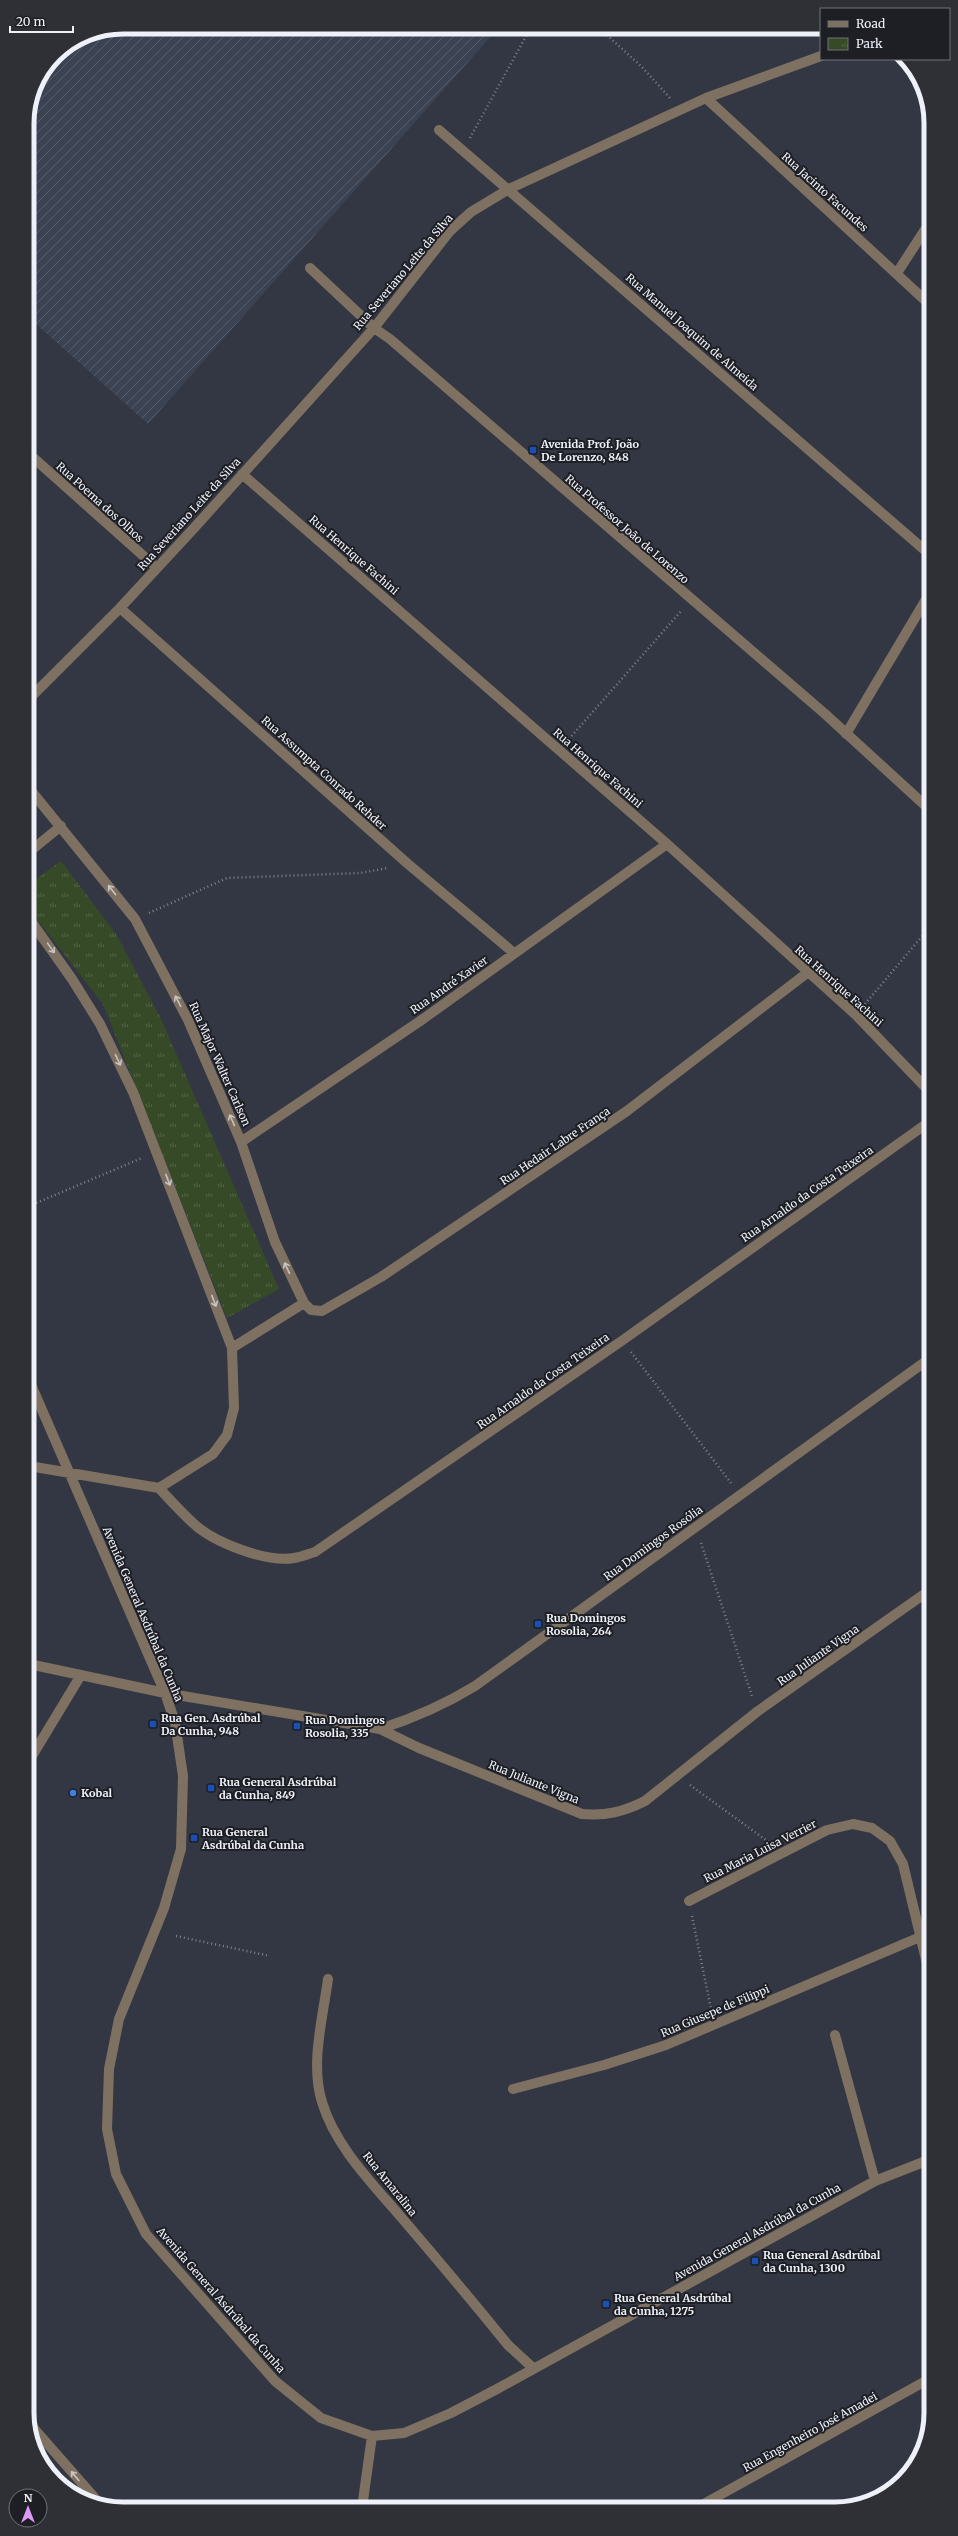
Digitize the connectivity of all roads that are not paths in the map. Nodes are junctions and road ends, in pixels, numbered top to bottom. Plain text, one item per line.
1 (820, 56) edge
2 (706, 98) junction
3 (439, 130) dead end
4 (509, 189) junction
5 (924, 231) edge
6 (310, 268) dead end
7 (897, 273) junction
8 (924, 299) edge
9 (374, 328) junction
10 (34, 458) edge
11 (242, 474) junction
12 (924, 550) edge
13 (156, 568) junction
14 (924, 603) edge
15 (120, 608) junction
16 (34, 694) edge
17 (846, 734) junction
18 (34, 794) edge
19 (924, 804) edge
20 (61, 826) junction
21 (667, 844) junction
22 (34, 848) edge
23 (34, 925) edge
24 (514, 953) junction
25 (807, 973) junction
26 (924, 1086) edge
27 (924, 1126) edge
28 (241, 1142) junction
29 (304, 1303) junction
30 (232, 1348) junction
31 (924, 1363) edge
32 (34, 1392) edge
33 (34, 1467) edge
34 (69, 1473) junction
35 (159, 1488) junction
36 (924, 1594) edge
37 (34, 1665) edge
38 (81, 1675) junction
39 (165, 1693) junction
40 (380, 1729) junction
41 (34, 1753) edge
42 (689, 1901) road end
43 (920, 1937) junction
44 (924, 1953) edge
45 (328, 1979) dead end
46 (835, 2035) dead end
47 (513, 2089) dead end
48 (924, 2162) edge
49 (875, 2181) junction
50 (533, 2368) junction
51 (924, 2382) edge
52 (36, 2431) edge
53 (372, 2436) junction
54 (94, 2497) edge
55 (363, 2502) edge
56 (707, 2502) edge

1 - 2 street, Rua Severiano Leite da Silva
2 - 4 street, Rua Severiano Leite da Silva
2 - 7 street, Rua Jacinto Facundes
3 - 4 street, Rua Manuel Joaquim de Almeida
4 - 9 street, Rua Severiano Leite da Silva
4 - 12 street, Rua Manuel Joaquim de Almeida
5 - 7 street
6 - 9 street, Rua Professor João de Lorenzo
7 - 8 street, Rua Jacinto Facundes
9 - 11 street, Rua Severiano Leite da Silva
9 - 17 street, Rua Professor João de Lorenzo
10 - 13 street, Rua Poema dos Olhos
11 - 13 street, Rua Severiano Leite da Silva
11 - 21 street, Rua Henrique Fachini
13 - 15 street, Rua Severiano Leite da Silva
14 - 17 street
15 - 16 street, Rua Severiano Leite da Silva
15 - 24 street, Rua Assumpta Conrado Rehder
17 - 19 street, Rua Professor João de Lorenzo
18 - 20 street, Rua Major Walter Carlson
20 - 22 street
28 -> 20 street, Rua Major Walter Carlson
21 - 24 street, Rua André Xavier
21 - 25 street, Rua Henrique Fachini
23 -> 30 street
24 - 28 street, Rua André Xavier
25 - 26 street, Rua Henrique Fachini
25 - 29 street, Rua Hedair Labre França
27 - 35 street, Rua Arnaldo da Costa Teixeira
29 -> 28 street, Rua Major Walter Carlson
29 - 30 street
30 - 35 street
31 - 40 street, Rua Domingos Rosólia
32 - 34 street, Avenida General Asdrúbal da Cunha
33 - 34 street
34 - 35 street
34 - 39 street, Avenida General Asdrúbal da Cunha
36 - 40 street, Rua Juliante Vigna
37 - 38 street, Rua Juliante Vigna
38 - 39 street, Rua Juliante Vigna
38 - 41 street
39 - 40 street, Rua Juliante Vigna
39 - 53 street, Avenida General Asdrúbal da Cunha
42 - 43 street, Rua Maria Luisa Verrier
43 - 44 street, Rua Maria Luisa Verrier
43 - 47 street, Rua Giusepe de Filippi
45 - 50 street, Rua Amaralina
46 - 49 street
48 - 49 street, Avenida General Asdrúbal da Cunha
49 - 50 street, Avenida General Asdrúbal da Cunha
50 - 53 street, Avenida General Asdrúbal da Cunha
51 - 56 street, Rua Engenheiro José Amadei
54 -> 52 street
53 - 55 street

